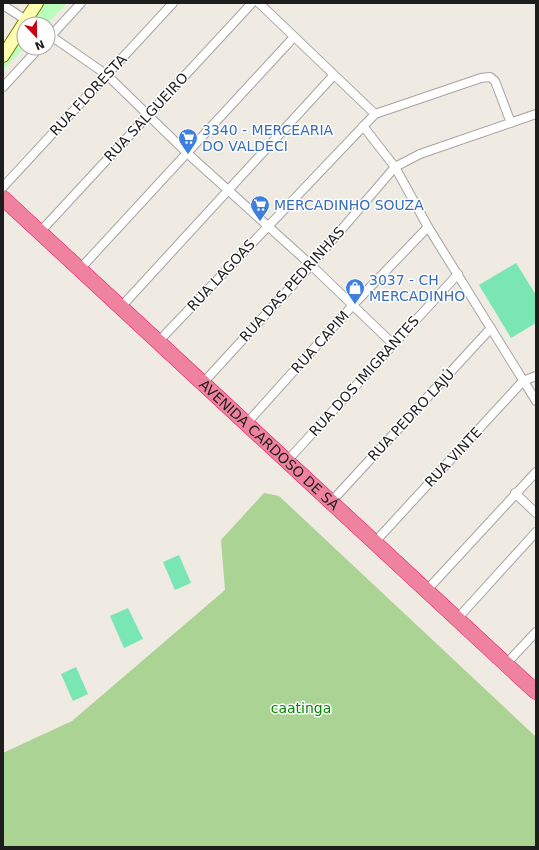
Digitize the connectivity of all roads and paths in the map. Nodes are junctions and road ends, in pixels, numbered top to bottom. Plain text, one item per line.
1 (37, 3) edge
2 (81, 3) edge
3 (173, 3) edge
4 (252, 3) edge
5 (260, 3) edge
6 (3, 5) edge
7 (20, 16) edge
8 (29, 16) edge
9 (56, 30) edge
10 (16, 36) edge
11 (294, 38) junction
12 (56, 42) edge
13 (3, 56) edge
14 (32, 56) edge
15 (107, 76) junction
16 (333, 76) junction
17 (3, 87) edge
18 (375, 114) junction
19 (536, 114) edge
20 (148, 115) junction
21 (511, 123) junction
22 (363, 126) junction
23 (187, 153) junction
24 (395, 167) junction
25 (3, 187) edge
26 (228, 189) junction
27 (3, 198) edge
28 (268, 226) junction
29 (428, 227) junction
30 (40, 232) junction
31 (311, 265) junction
32 (80, 269) junction
33 (458, 274) junction
34 (353, 305) junction
35 (120, 307) junction
36 (491, 328) junction
37 (158, 342) junction
38 (392, 344) junction
39 (536, 376) edge
40 (524, 381) junction
41 (203, 383) junction
42 (536, 401) edge
43 (247, 423) junction
44 (287, 461) junction
45 (536, 472) edge
46 (515, 493) junction
47 (331, 502) junction
48 (536, 514) edge
49 (536, 532) edge
50 (374, 543) junction
51 (427, 590) junction
52 (457, 619) junction
53 (536, 632) edge
54 (506, 664) junction
55 (536, 692) edge

1 - 8 street
2 - 9 street
3 - 15 street, RUA FLORESTA
4 - 20 street, RUA SALGUEIRO
5 - 11 street
6 - 7 street
10 - 13 street
11 - 16 street
11 - 23 street
12 - 15 street
14 - 17 street
15 - 20 street
15 - 25 street, RUA FLORESTA
16 - 18 street
16 - 26 street
18 - 21 street, RUA LAGOAS
18 - 22 street, RUA LAGOAS
19 - 21 street
20 - 23 street
20 - 30 street, RUA SALGUEIRO
21 - 24 street
22 - 24 street
22 - 28 street, RUA LAGOAS
23 - 26 street
23 - 32 street
24 - 29 street
24 - 31 street, RUA DAS PEDRINHAS
26 - 28 street
26 - 35 street
27 - 30 highway, AVENIDA CARDOSO DE SÁ
28 - 31 street
28 - 37 street, RUA LAGOAS
29 - 33 street
29 - 34 street, RUA CAPIM
30 - 32 highway, AVENIDA CARDOSO DE SÁ
31 - 34 street
31 - 41 street, RUA DAS PEDRINHAS
32 - 35 highway, AVENIDA CARDOSO DE SÁ
33 - 36 street
33 - 38 street, RUA DOS IMIGRANTES
34 - 38 street
34 - 43 street, RUA CAPIM
35 - 37 highway, AVENIDA CARDOSO DE SÁ
36 - 40 street
36 - 47 street, RUA PEDRO LAJÚ
37 - 41 highway, AVENIDA CARDOSO DE SÁ
38 - 44 street, RUA DOS IMIGRANTES
39 - 40 street, RUA VINTE
40 - 42 street
40 - 50 street, RUA VINTE
41 - 43 highway, AVENIDA CARDOSO DE SÁ
43 - 44 highway, AVENIDA CARDOSO DE SÁ
44 - 47 highway, AVENIDA CARDOSO DE SÁ
45 - 46 street
46 - 48 street
46 - 51 street
47 - 50 highway, AVENIDA CARDOSO DE SÁ
49 - 52 street
50 - 51 highway, AVENIDA CARDOSO DE SÁ
51 - 52 highway, AVENIDA CARDOSO DE SÁ
52 - 54 highway, AVENIDA CARDOSO DE SÁ
53 - 54 street
54 - 55 highway, AVENIDA CARDOSO DE SÁ

